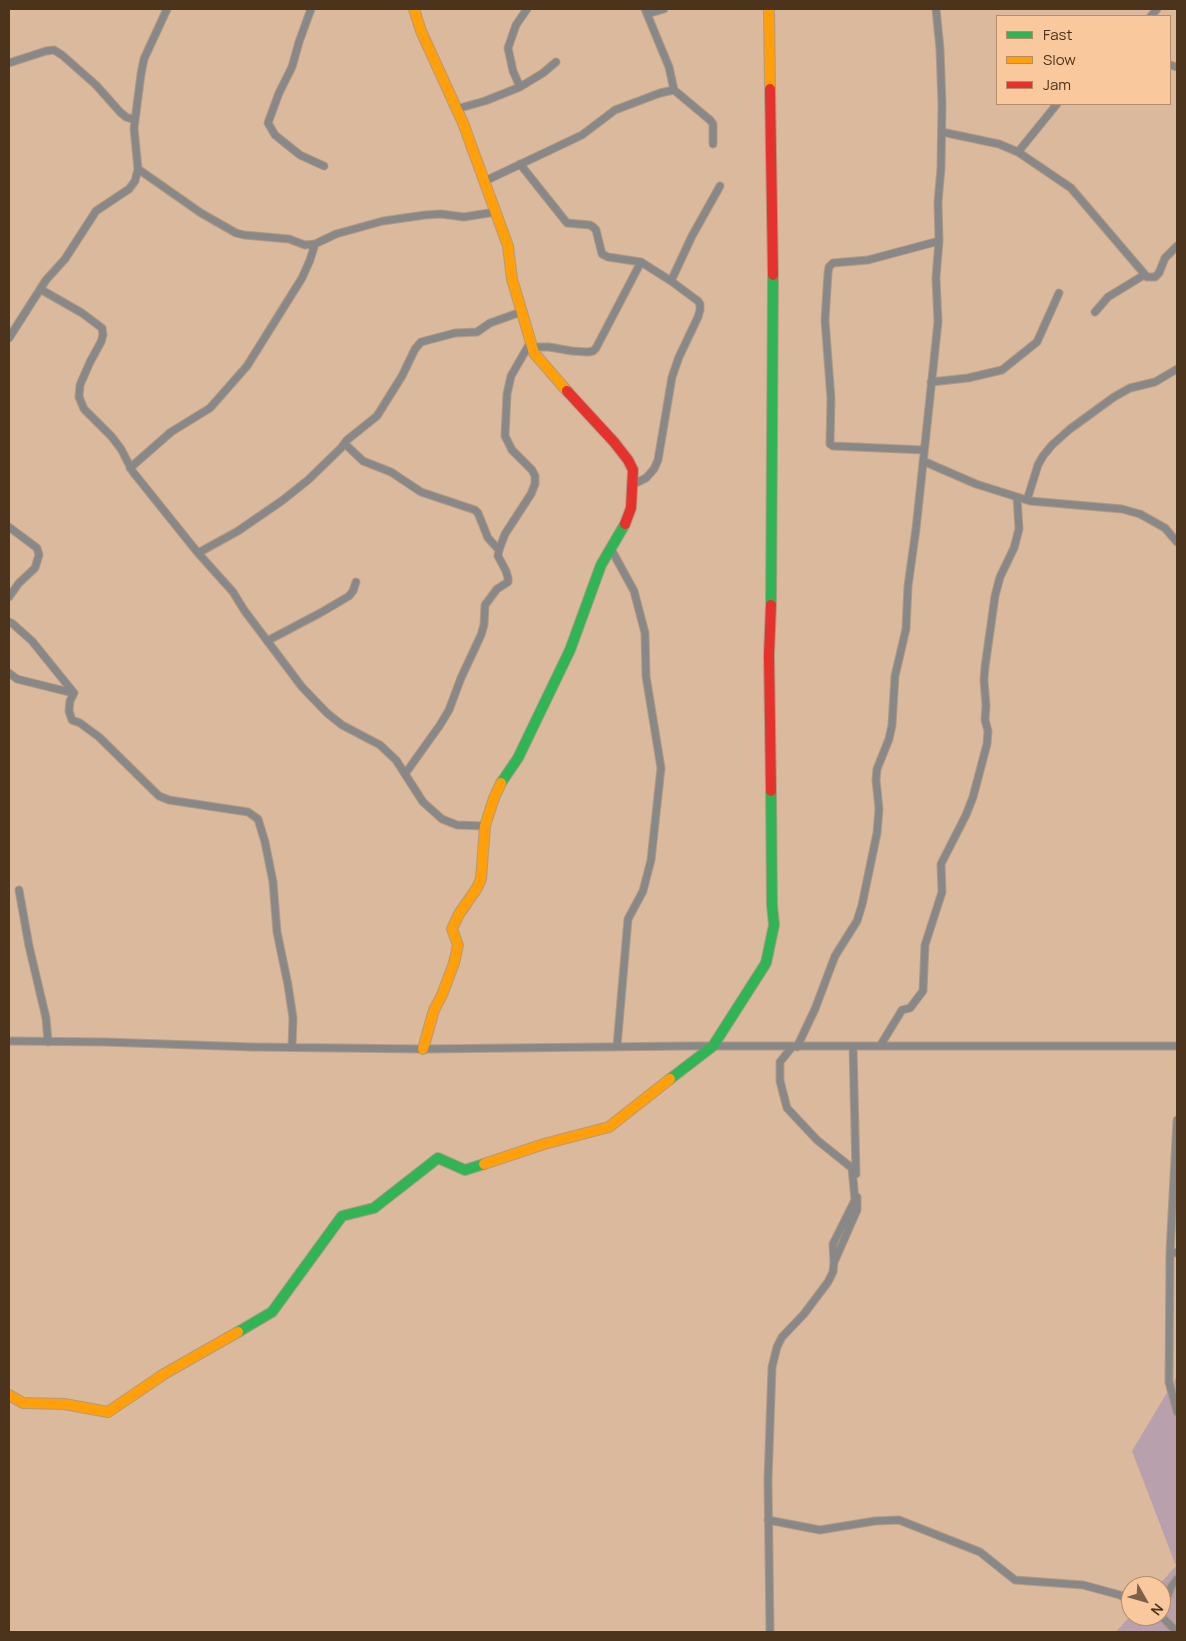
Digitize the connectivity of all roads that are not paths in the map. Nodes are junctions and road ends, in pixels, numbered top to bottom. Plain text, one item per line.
1 (167, 9) edge
2 (311, 9) edge
3 (414, 9) edge
4 (527, 9) edge
5 (664, 9) edge
6 (769, 9) edge
7 (936, 9) edge
8 (646, 12) edge
9 (556, 62) dead end
10 (9, 63) edge
11 (520, 87) junction
12 (674, 90) junction
13 (1056, 105) edge
14 (456, 109) junction
15 (135, 120) junction
16 (942, 132) junction
17 (713, 144) dead end
18 (1018, 152) junction
19 (520, 164) junction
20 (324, 166) dead end
21 (138, 168) junction
22 (485, 181) junction
23 (720, 186) dead end
24 (495, 212) junction
25 (939, 241) junction
26 (315, 244) junction
27 (1177, 246) edge
28 (641, 262) junction
29 (1144, 275) junction
30 (671, 281) junction
31 (40, 289) junction
32 (1059, 293) dead end
33 (521, 312) junction
34 (1095, 312) dead end
35 (9, 338) edge
36 (531, 345) junction
37 (1177, 369) edge
38 (931, 382) junction
39 (345, 444) junction
40 (924, 450) junction
41 (923, 461) junction
42 (130, 468) junction
43 (632, 485) junction
44 (1017, 497) junction
45 (1027, 500) junction
46 (9, 527) edge
47 (1177, 542) edge
48 (611, 549) junction
49 (499, 550) junction
50 (198, 553) junction
51 (356, 582) dead end
52 (9, 598) edge
53 (9, 622) edge
54 (267, 641) junction
55 (9, 673) edge
56 (74, 693) junction
57 (405, 774) junction
58 (486, 826) junction
59 (19, 890) dead end
60 (9, 1042) edge
61 (48, 1042) junction
62 (617, 1046) junction
63 (712, 1046) junction
64 (853, 1046) junction
65 (880, 1046) junction
66 (1177, 1046) edge
67 (292, 1047) junction
68 (795, 1047) junction
69 (423, 1048) junction
70 (1177, 1120) edge
71 (1173, 1252) edge
72 (834, 1262) junction
73 (9, 1395) edge
74 (1177, 1412) edge
75 (768, 1520) junction
76 (1121, 1596) edge
77 (770, 1632) edge

1 - 15 street
2 - 20 street
3 - 14 street
4 - 11 street
5 - 8 street
6 - 63 street
7 - 16 street
8 - 12 street
9 - 11 street
10 - 15 street
11 - 14 street
12 - 17 street
12 - 19 street
13 - 18 street
14 - 22 street
15 - 21 street
16 - 18 street
16 - 25 street
18 - 29 street
19 - 22 street
19 - 28 street
21 - 26 street
21 - 31 street
22 - 24 street
23 - 30 street
24 - 26 street
24 - 33 street
25 - 38 street
25 - 40 street
26 - 42 street
27 - 29 street
28 - 30 street
28 - 36 street
29 - 34 street
30 - 43 street
31 - 35 street
31 - 42 street
32 - 38 street
33 - 36 street
33 - 39 street
36 - 43 street
36 - 49 street
37 - 45 street
38 - 40 street
39 - 49 street
39 - 50 street
40 - 41 street
41 - 44 street
41 - 68 street
42 - 50 street
43 - 48 street
44 - 45 street
44 - 65 street
45 - 47 street
46 - 52 street
48 - 58 street
48 - 62 street
49 - 57 street
50 - 54 street
51 - 54 street
53 - 56 street
54 - 57 street
55 - 56 street
56 - 67 street
57 - 58 street
58 - 69 street
59 - 61 street
60 - 61 street
61 - 67 street
62 - 63 street
62 - 69 street
63 - 68 street
63 - 73 street
64 - 65 street
64 - 68 street
64 - 72 street
65 - 66 street
67 - 69 street
68 - 72 street
70 - 71 street
71 - 74 street
72 - 75 street
75 - 76 street
75 - 77 street

